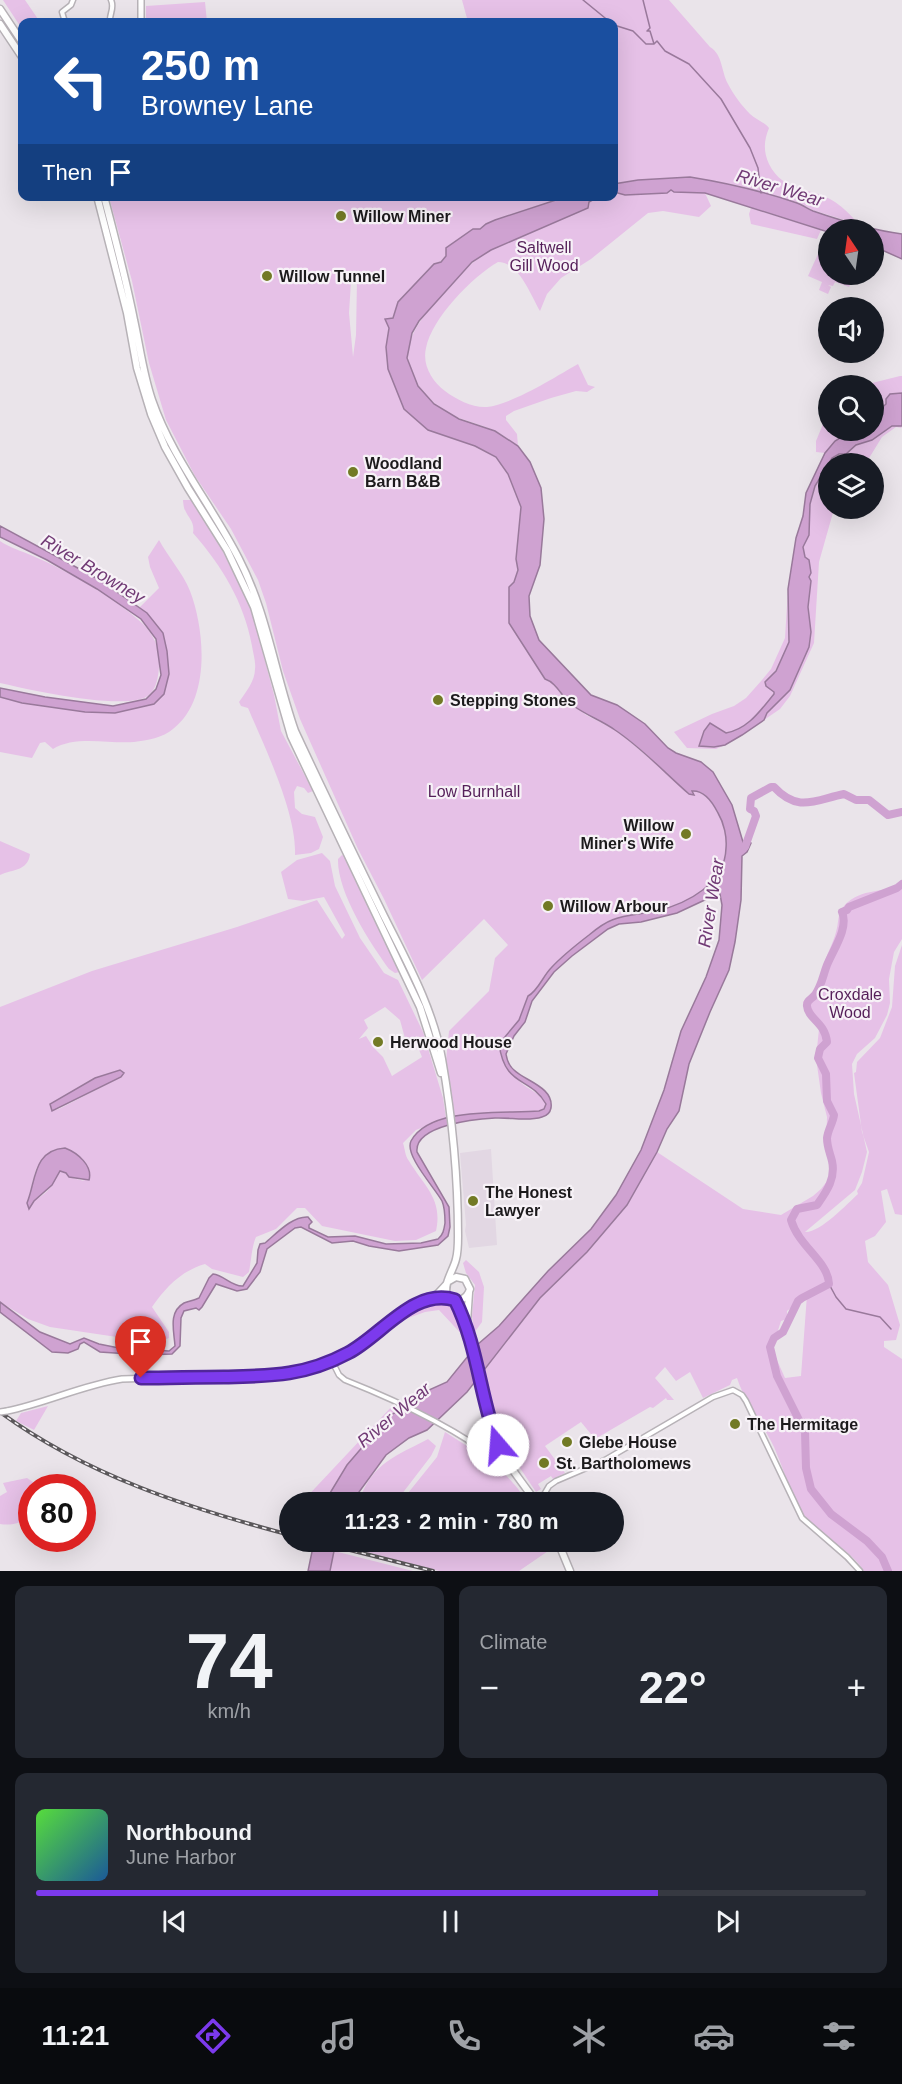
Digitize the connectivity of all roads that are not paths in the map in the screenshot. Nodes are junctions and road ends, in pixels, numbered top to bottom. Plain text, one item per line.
1 (73, 0) edge
2 (111, 0) edge
3 (141, 0) edge
4 (0, 9) edge
5 (63, 18) edge
6 (110, 18) edge
7 (141, 18) edge
8 (0, 24) edge
9 (18, 36) edge
10 (18, 51) edge
11 (98, 201) edge
12 (105, 201) edge
13 (446, 1085) junction
14 (456, 1261) junction
15 (462, 1277) junction
16 (448, 1282) junction
17 (469, 1293) junction
18 (433, 1298) junction
19 (453, 1299) junction
20 (467, 1326) junction
21 (332, 1361) junction
22 (0, 1412) edge
23 (502, 1464) dead end
24 (530, 1492) edge
25 (545, 1492) edge
26 (562, 1552) edge
27 (570, 1571) edge
28 (860, 1571) edge

1 - 5 street
2 - 6 street
3 - 7 main road
4 - 9 highway
8 - 10 highway
11 - 13 highway
12 - 13 highway
13 - 14 highway
14 - 15 highway
14 - 16 highway
15 - 16 highway
15 - 17 highway
16 - 18 main road
16 - 19 highway
17 - 19 highway
17 - 20 highway
18 - 19 main road
18 - 21 main road
19 - 20 highway
20 - 24 highway
21 - 22 main road, bridge
21 - 23 street
25 - 28 street
26 - 27 highway

